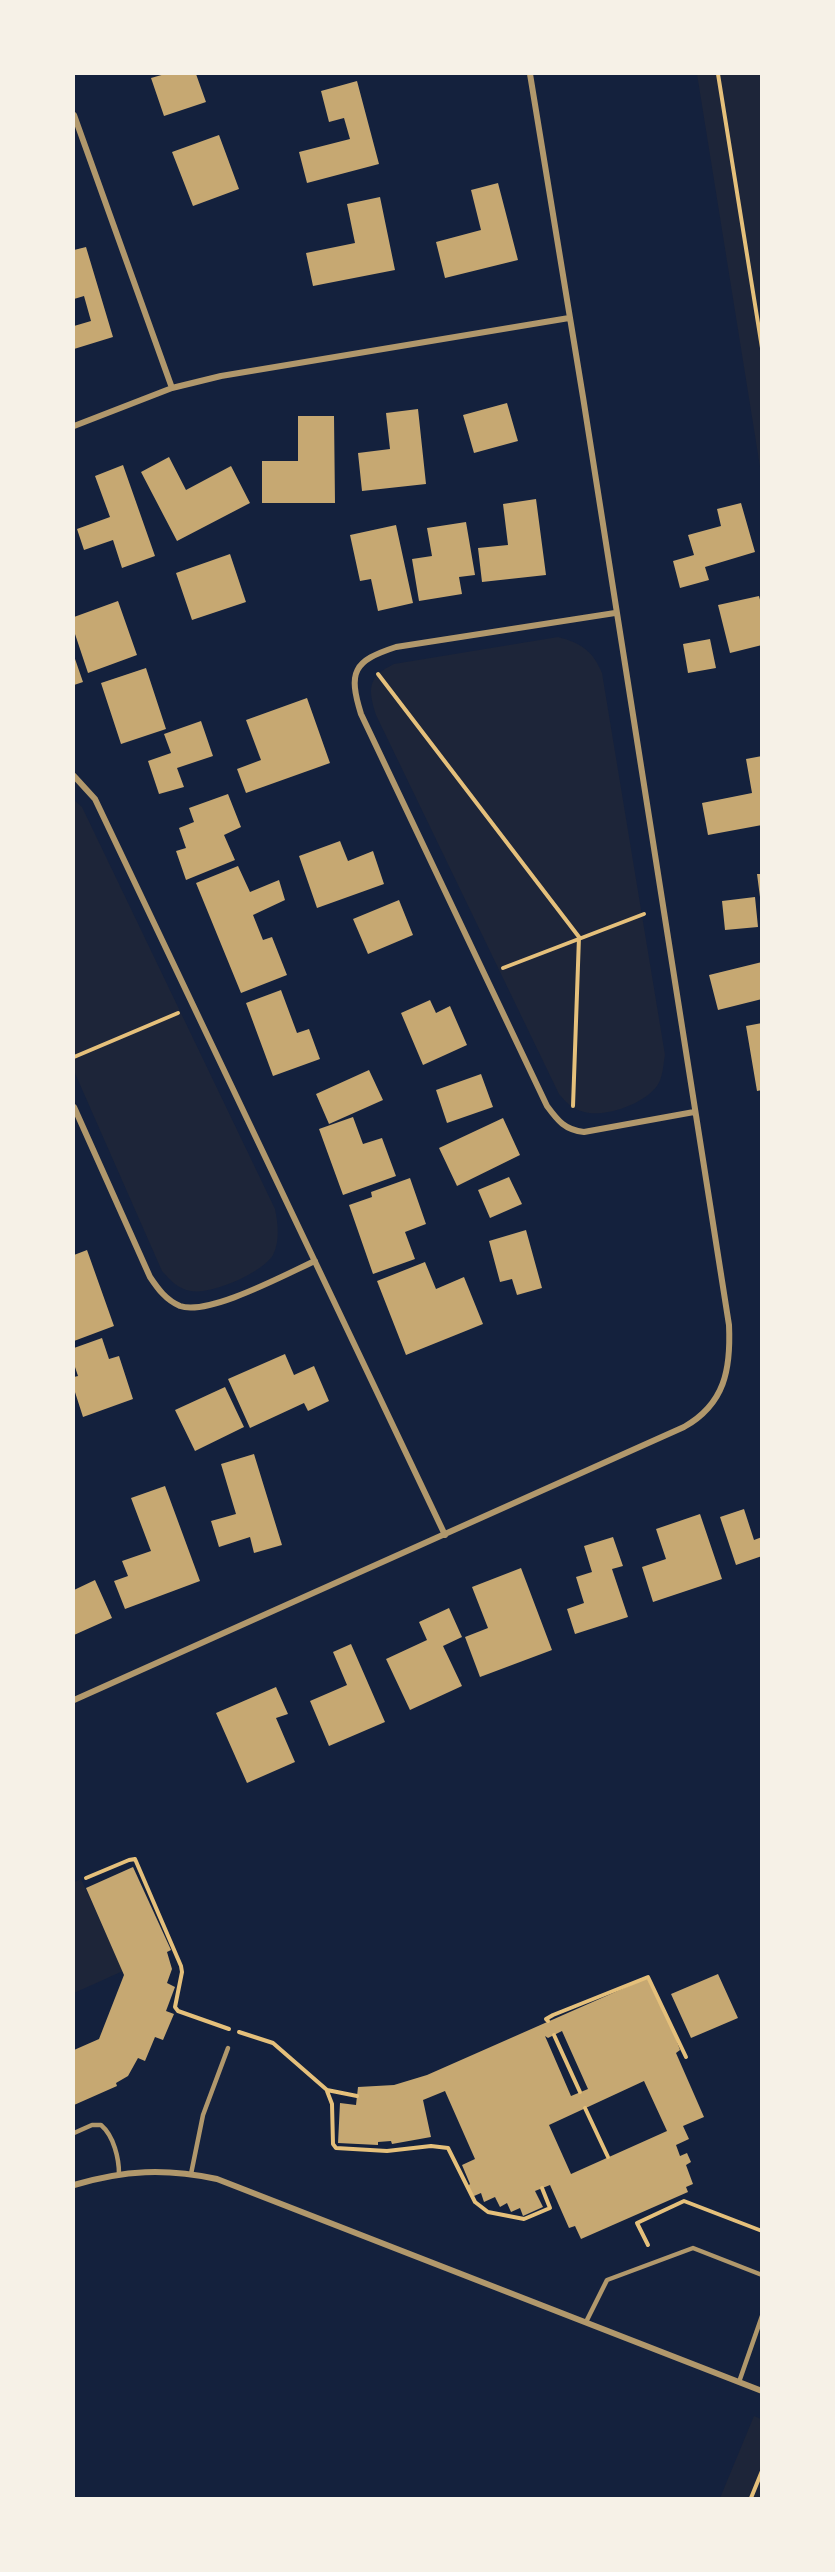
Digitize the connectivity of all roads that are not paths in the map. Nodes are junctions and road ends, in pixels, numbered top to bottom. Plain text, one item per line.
1 (530, 74) edge
2 (74, 116) edge
3 (569, 318) junction
4 (171, 388) junction
5 (74, 426) edge
6 (615, 612) junction
7 (74, 776) edge
8 (74, 1107) edge
9 (694, 1112) junction
10 (315, 1261) junction
11 (445, 1534) junction
12 (74, 1700) edge
13 (228, 2048) dead end
14 (74, 2133) edge
15 (119, 2174) junction
16 (191, 2174) junction
17 (74, 2185) edge
18 (762, 2275) edge
19 (762, 2316) edge
20 (586, 2322) junction
21 (739, 2382) junction
22 (762, 2391) edge

1 - 3 street
2 - 4 street
3 - 4 street
3 - 6 street
4 - 5 street
6 - 9 street
6 - 9 street
7 - 10 street
8 - 10 street
9 - 11 street
10 - 11 street
11 - 12 street
13 - 16 lane
14 - 15 lane
15 - 16 street
15 - 17 street
16 - 20 street
18 - 20 lane
19 - 21 lane
20 - 21 street
21 - 22 street

